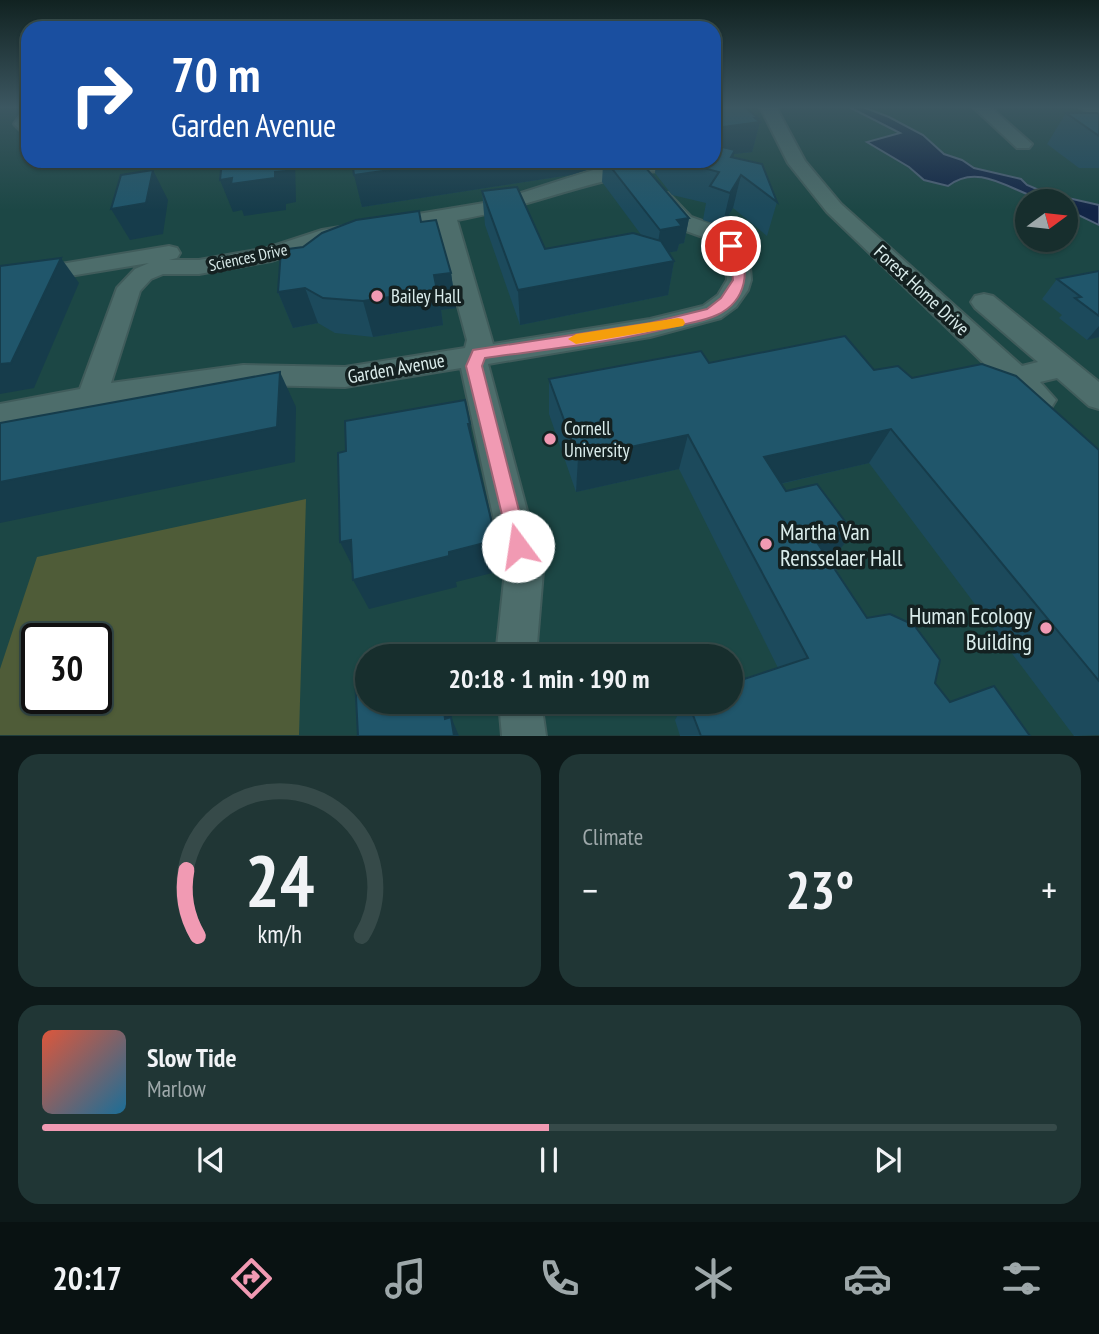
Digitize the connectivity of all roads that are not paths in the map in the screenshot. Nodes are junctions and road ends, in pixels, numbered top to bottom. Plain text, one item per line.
1 (786, 141) edge
2 (1020, 141) edge
3 (1023, 144) dead end
4 (636, 168) joint
5 (445, 216) junction
6 (189, 253) dead end
7 (155, 262) junction
8 (24, 276) edge
9 (984, 302) dead end
10 (478, 354) junction
11 (1062, 367) junction
12 (1017, 378) junction
13 (976, 387) edge
14 (1099, 398) edge
15 (91, 400) junction
16 (0, 416) edge
17 (1062, 420) edge
18 (517, 644) edge
19 (521, 714) edge
20 (524, 736) edge

1 - 12 street, Forest Home Drive
2 - 3 street
4 - 5 street, Sciences Drive
4 - 10 street, Garden Avenue
5 - 7 street, Sciences Drive
5 - 10 street
6 - 7 street
7 - 8 street
7 - 15 street
9 - 11 street
10 - 15 street, Garden Avenue
10 - 18 street
11 - 12 street
11 - 14 street
12 - 13 street
12 - 17 street, Forest Home Drive
15 - 16 street, Garden Avenue
19 - 20 street

